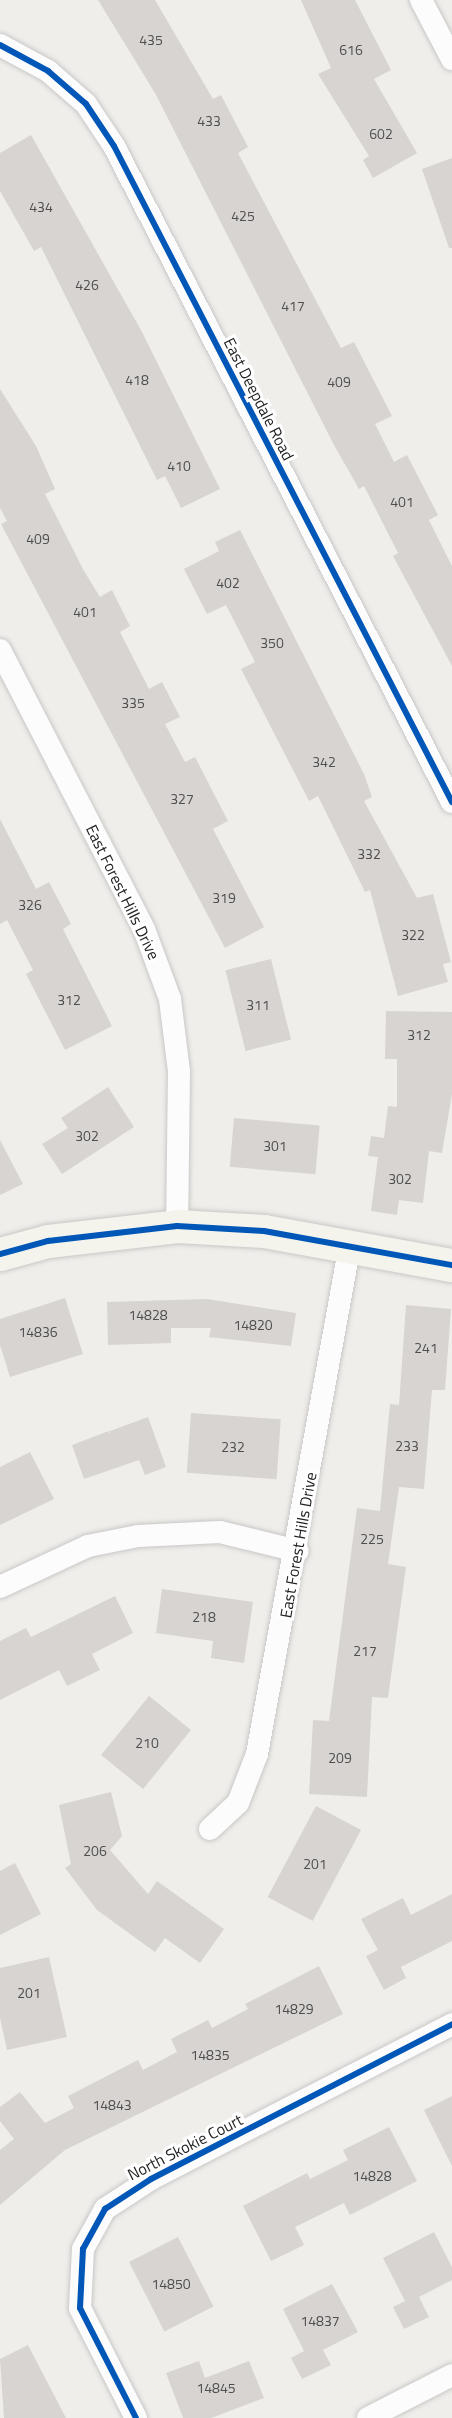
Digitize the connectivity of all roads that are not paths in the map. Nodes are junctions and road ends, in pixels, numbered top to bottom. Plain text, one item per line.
1 (421, 0) edge
2 (0, 45) edge
3 (452, 59) edge
4 (0, 650) edge
5 (452, 802) edge
6 (177, 1226) junction
7 (350, 1245) junction
8 (0, 1254) edge
9 (452, 1265) edge
10 (298, 1551) junction
11 (0, 1587) edge
12 (210, 1829) dead end
13 (452, 2024) edge
14 (452, 2375) edge
15 (136, 2418) edge
16 (368, 2418) edge

1 - 3 street
2 - 5 street, East Deepdale Road
4 - 6 street, East Forest Hills Drive
6 - 7 street
6 - 8 street
7 - 9 street
7 - 10 street, East Forest Hills Drive
10 - 11 street
10 - 12 street, East Forest Hills Drive
13 - 15 street, North Skokie Court
14 - 16 street

